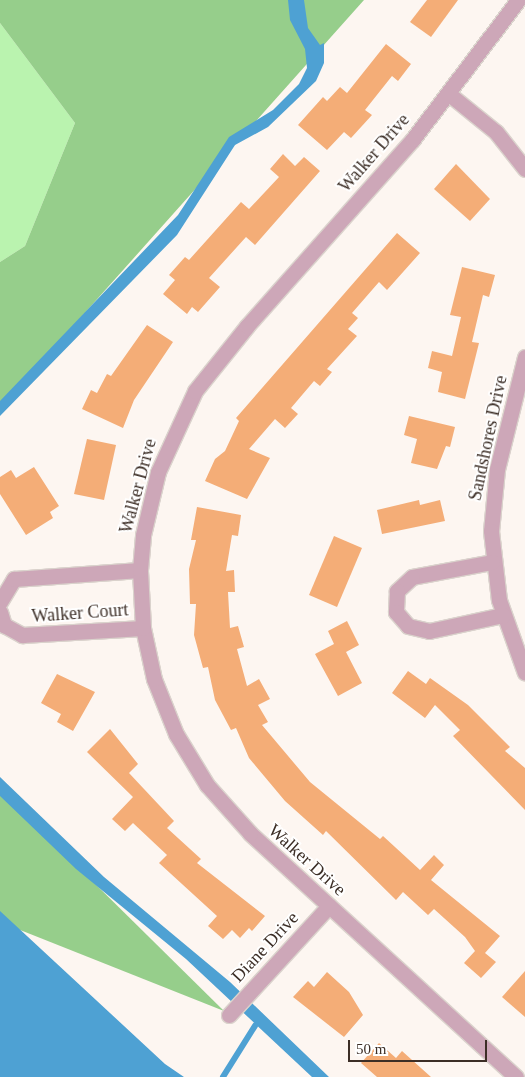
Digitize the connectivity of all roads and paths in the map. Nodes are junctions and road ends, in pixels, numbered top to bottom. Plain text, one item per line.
1 (518, 0) edge
2 (449, 94) junction
3 (525, 169) edge
4 (525, 357) edge
5 (492, 562) junction
6 (140, 570) junction
7 (0, 602) edge
8 (0, 612) edge
9 (503, 616) junction
10 (144, 628) junction
11 (525, 673) edge
12 (329, 906) junction
13 (229, 1014) dead end
14 (516, 1077) edge

1 - 2 street, Walker Drive
2 - 3 street
2 - 6 street, Walker Drive
4 - 5 street, Sandshores Drive
5 - 9 street, Sandshores Drive
5 - 9 street
6 - 7 street
6 - 10 street, Walker Drive
8 - 10 street, Walker Court
9 - 11 street, Sandshores Drive
10 - 12 street, Walker Drive
12 - 13 street, Diane Drive
12 - 14 street, Walker Drive

